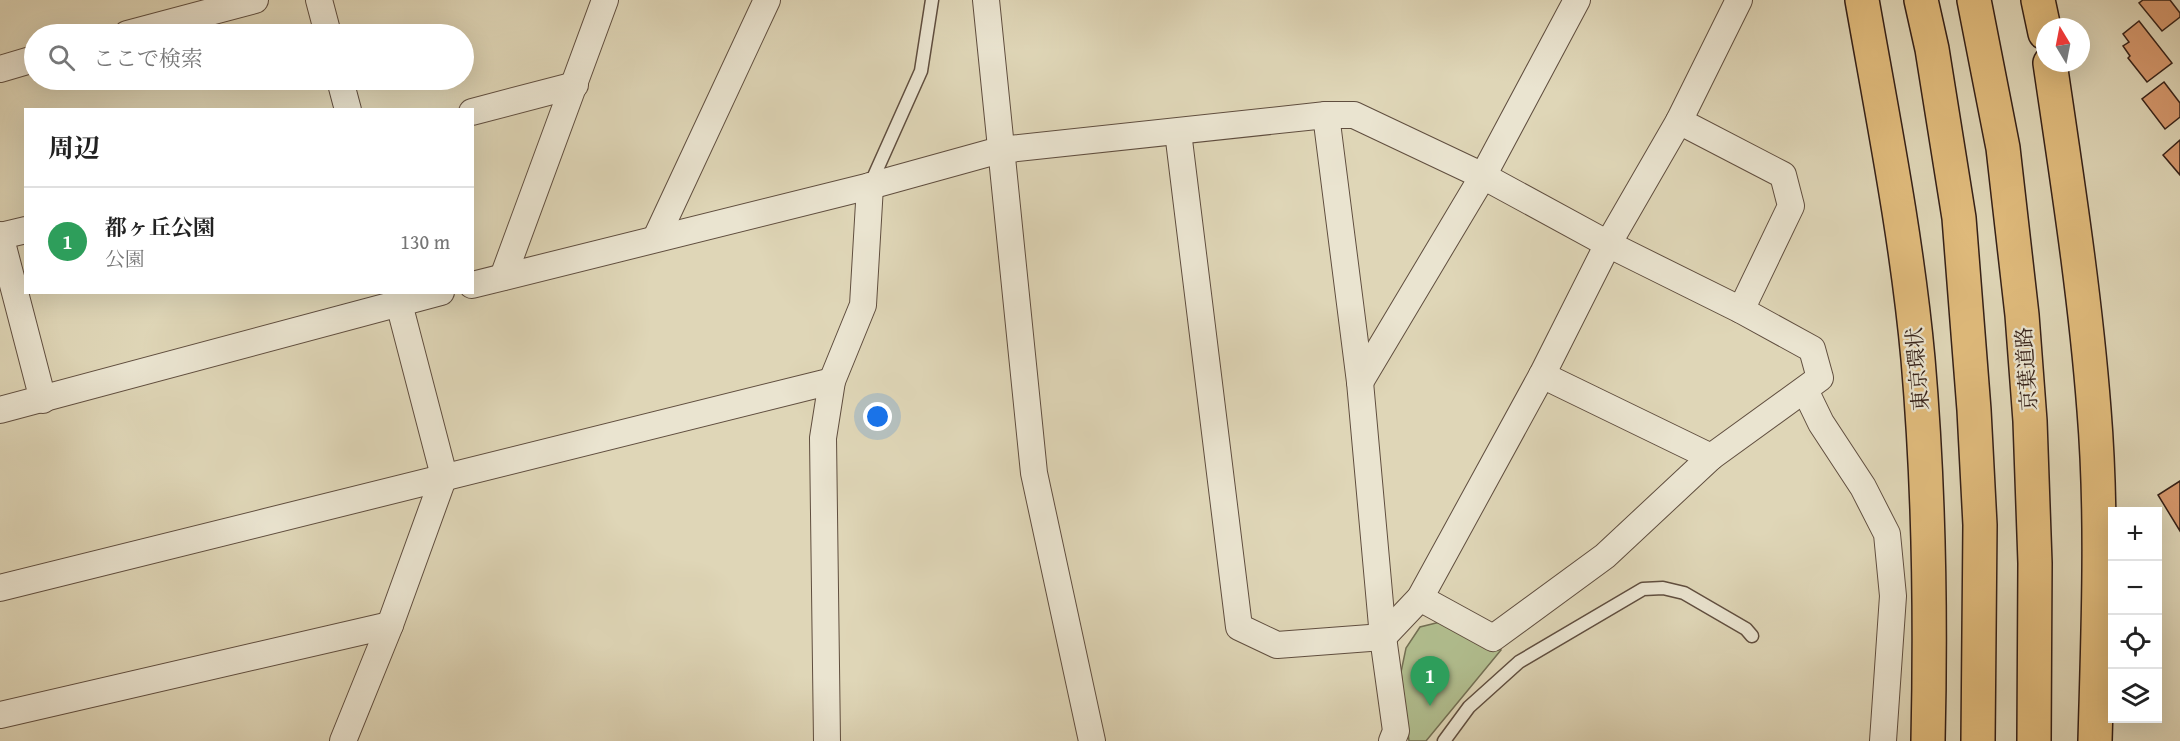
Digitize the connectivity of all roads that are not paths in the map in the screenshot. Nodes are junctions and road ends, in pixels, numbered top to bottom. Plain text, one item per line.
1 (255, 0) edge
2 (319, 0) edge
3 (605, 0) edge
4 (767, 0) edge
5 (932, 0) edge
6 (986, 0) edge
7 (1577, 0) edge
8 (1739, 0) edge
9 (1862, 0) edge
10 (1921, 0) edge
11 (1974, 0) edge
12 (2038, 0) edge
13 (2042, 18) edge
14 (165, 24) edge
15 (325, 24) edge
16 (24, 62) edge
17 (0, 69) edge
18 (2051, 72) edge
19 (575, 85) junction
20 (343, 90) edge
21 (347, 108) edge
22 (474, 111) edge
23 (1326, 115) junction
24 (1679, 122) junction
25 (1178, 132) junction
26 (1000, 150) junction
27 (1483, 176) junction
28 (870, 186) junction
29 (24, 230) edge
30 (0, 236) edge
31 (656, 238) junction
32 (1608, 244) junction
33 (503, 278) junction
34 (474, 285) edge
35 (426, 294) edge
36 (397, 298) edge
37 (1741, 310) junction
38 (1542, 375) junction
39 (832, 381) junction
40 (1360, 382) junction
41 (1805, 390) junction
42 (43, 400) junction
43 (0, 410) edge
44 (1711, 457) junction
45 (444, 476) junction
46 (0, 588) edge
47 (1420, 598) junction
48 (390, 625) junction
49 (1752, 636) dead end
50 (1383, 637) junction
51 (0, 715) edge
52 (343, 741) edge
53 (827, 741) edge
54 (1092, 741) edge
55 (1392, 741) edge
56 (1444, 741) edge
57 (1883, 741) edge
58 (1928, 741) edge
59 (1978, 741) edge
60 (2034, 741) edge
61 (2095, 741) edge

1 - 14 street
2 - 15 street
3 - 19 street
4 - 31 street
5 - 28 lane
6 - 26 street
7 - 27 street
8 - 24 street
9 - 58 highway, 東京環状
10 - 59 highway
11 - 60 highway, 京葉道路
12 - 13 highway
16 - 17 street
18 - 61 highway
19 - 22 street
19 - 33 street
20 - 21 street
23 - 25 street
23 - 27 street
23 - 40 street
24 - 32 street
24 - 37 street
25 - 26 street
25 - 50 street
26 - 28 street
26 - 54 street
27 - 32 street
27 - 40 street
28 - 31 street
28 - 39 street
29 - 30 street
30 - 42 street
31 - 33 street
32 - 37 street
32 - 38 street
33 - 34 street
35 - 36 street
36 - 42 street
36 - 45 street
37 - 41 street
38 - 44 street
38 - 47 street
39 - 45 street
39 - 53 street
40 - 50 street
41 - 44 street
41 - 57 street
42 - 43 street
44 - 47 street
45 - 46 street
45 - 48 street
47 - 50 street
48 - 51 street
48 - 52 street
49 - 56 lane
50 - 55 street

